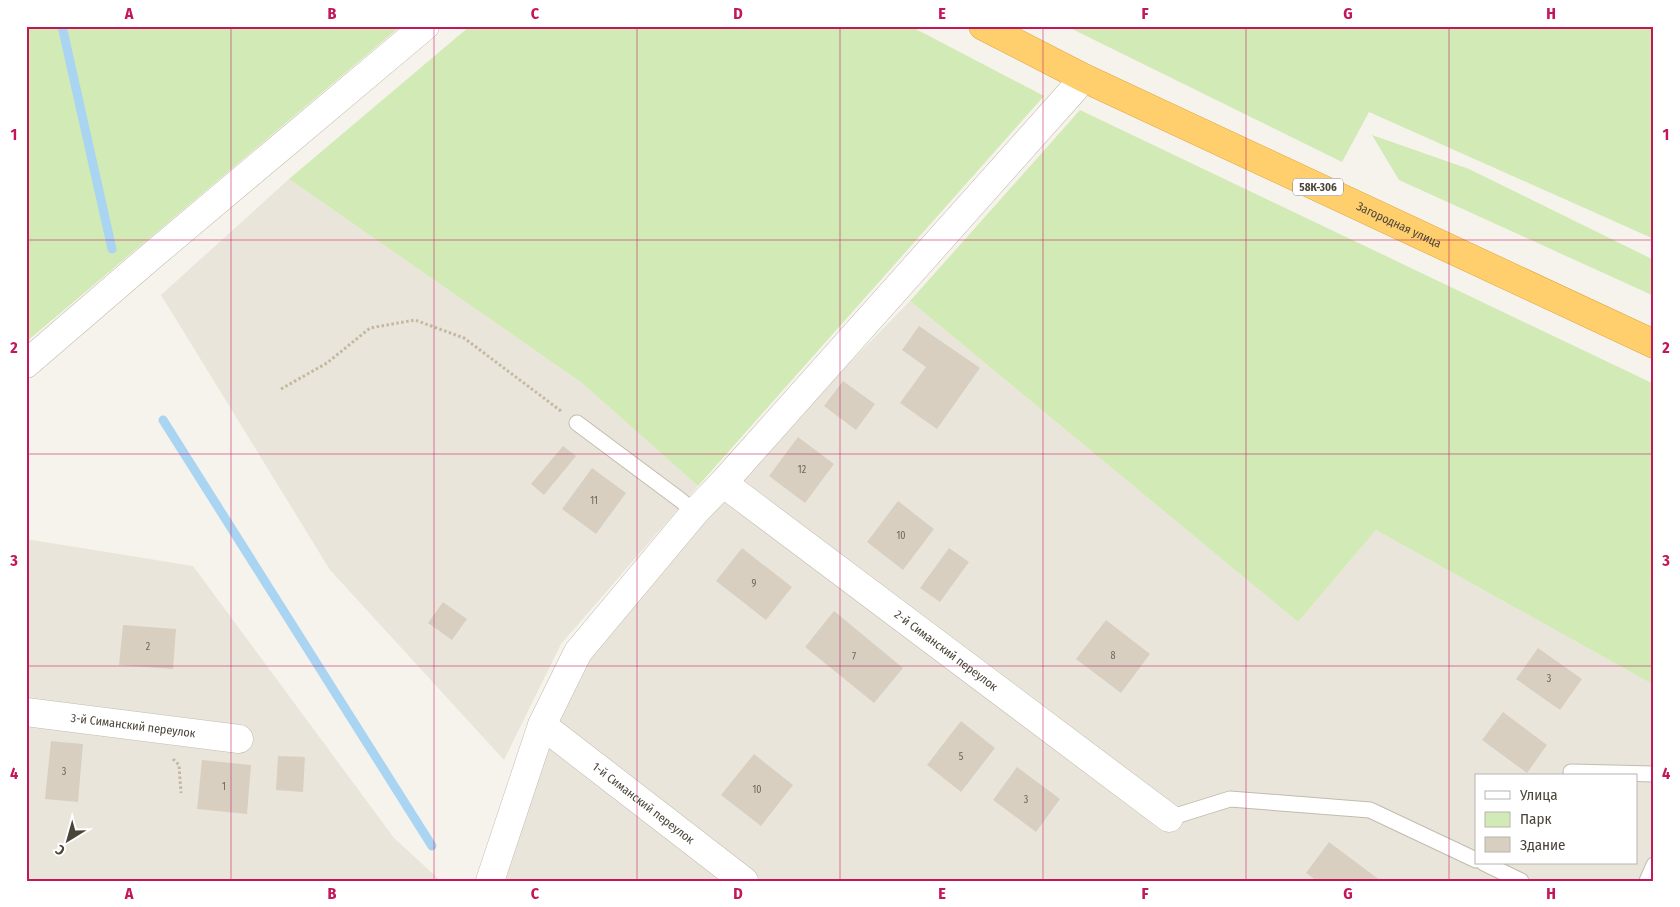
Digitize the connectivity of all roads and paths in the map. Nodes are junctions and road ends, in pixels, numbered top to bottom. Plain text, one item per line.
1 (425, 26) edge
2 (983, 26) edge
3 (1084, 78) junction
4 (1654, 344) edge
5 (26, 364) edge
6 (282, 388) dead end
7 (578, 423) joint
8 (723, 483) junction
9 (695, 512) junction
10 (26, 712) edge
11 (542, 726) junction
12 (239, 739) dead end
13 (1571, 772) dead end
14 (1654, 774) edge
15 (1169, 818) joint
16 (1475, 860) edge
17 (1486, 864) edge
18 (1654, 865) edge
19 (490, 881) edge
20 (744, 881) edge
21 (1521, 881) edge
22 (1647, 881) edge

1 - 5 street
2 - 3 highway, Загородная улица / 58К-306
3 - 4 highway, Загородная улица / 58К-306
3 - 8 street
6 - 7 path
7 - 9 lane
8 - 9 street
8 - 15 street, 2-й Симанский переулок
9 - 11 street
10 - 12 street, 3-й Симанский переулок
11 - 19 street
11 - 20 street, 1-й Симанский переулок
13 - 14 lane
15 - 16 lane
17 - 21 lane
18 - 22 lane

